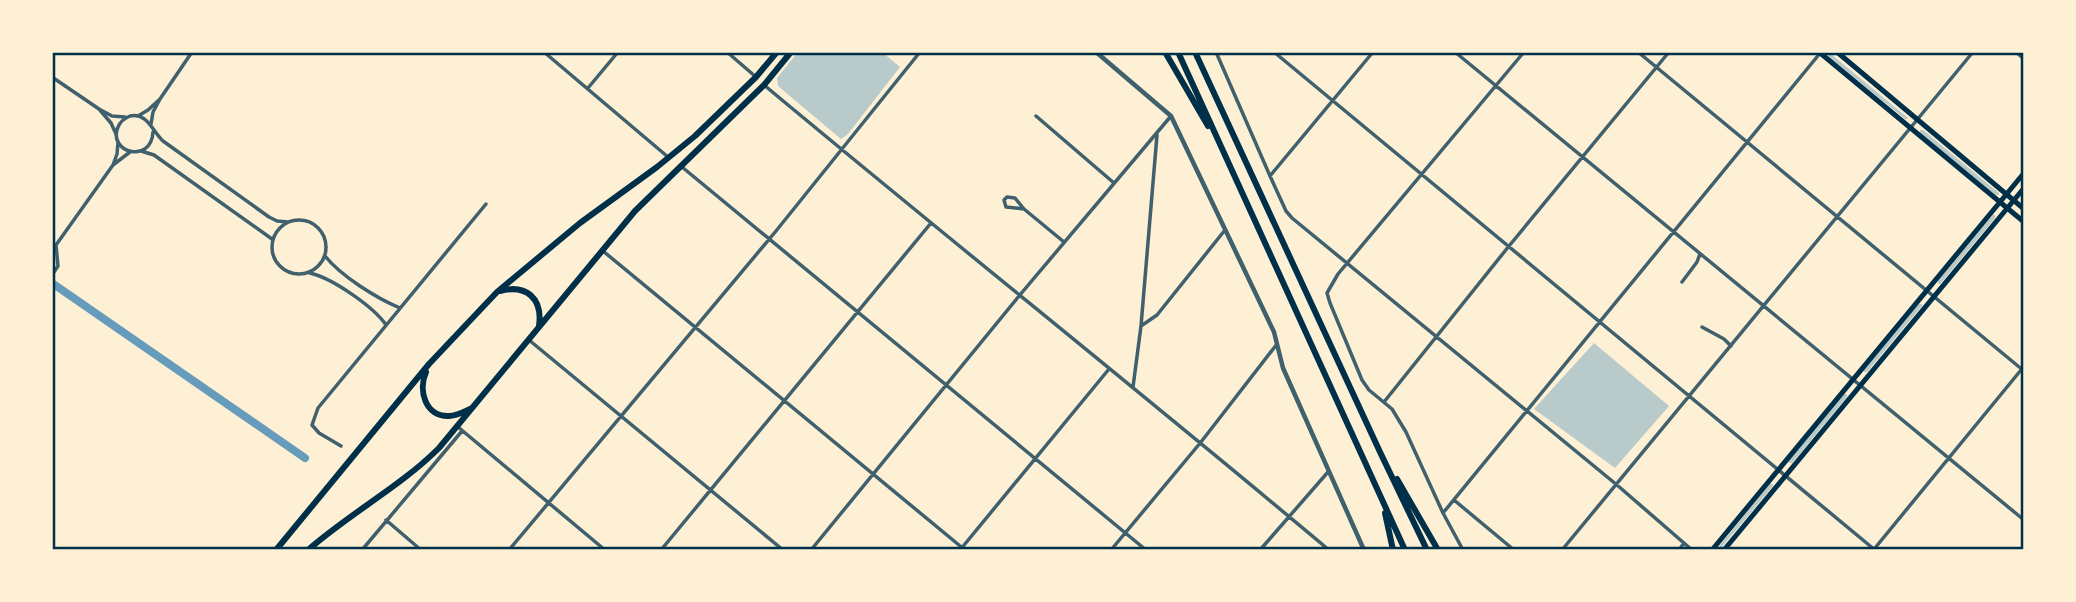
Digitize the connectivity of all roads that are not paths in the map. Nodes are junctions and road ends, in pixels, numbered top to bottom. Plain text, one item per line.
1 (192, 52) edge
2 (544, 52) edge
3 (618, 52) edge
4 (727, 52) edge
5 (778, 52) edge
6 (791, 52) edge
7 (920, 52) edge
8 (1096, 52) edge
9 (1165, 52) edge
10 (1178, 52) edge
11 (1195, 52) edge
12 (1222, 52) edge
13 (1274, 52) edge
14 (1373, 52) edge
15 (1455, 52) edge
16 (1524, 52) edge
17 (1638, 52) edge
18 (1669, 52) edge
19 (1837, 52) edge
20 (1973, 52) edge
21 (2016, 52) edge
22 (1820, 53) edge
23 (1217, 55) edge
24 (2024, 59) edge
25 (1657, 68) junction
26 (52, 77) edge
27 (756, 77) junction
28 (764, 85) junction
29 (1496, 86) junction
30 (587, 89) junction
31 (160, 99) junction
32 (1333, 101) junction
33 (99, 109) junction
34 (138, 116) junction
35 (1036, 116) dead end
36 (1171, 116) junction
37 (127, 118) junction
38 (1917, 121) junction
39 (151, 126) junction
40 (1911, 129) junction
41 (153, 132) junction
42 (1157, 134) junction
43 (117, 137) junction
44 (1747, 142) junction
45 (842, 150) junction
46 (141, 151) junction
47 (130, 152) junction
48 (1583, 157) junction
49 (669, 158) junction
50 (113, 165) junction
51 (681, 166) junction
52 (1231, 167) junction
53 (2024, 173) edge
54 (1423, 175) junction
55 (1270, 176) junction
56 (1114, 183) junction
57 (2024, 188) edge
58 (2006, 194) junction
59 (2013, 200) junction
60 (1999, 202) junction
61 (486, 204) dead end
62 (2007, 208) junction
63 (1024, 209) junction
64 (2024, 209) edge
65 (1838, 217) junction
66 (288, 222) junction
67 (2024, 222) edge
68 (931, 223) junction
69 (1225, 230) junction
70 (1673, 232) junction
71 (769, 238) junction
72 (272, 239) junction
73 (1064, 242) junction
74 (1509, 246) junction
75 (603, 251) junction
76 (1700, 254) junction
77 (325, 256) junction
78 (1347, 263) junction
79 (308, 273) junction
80 (52, 275) edge
81 (1682, 282) dead end
82 (1926, 291) junction
83 (497, 292) junction
84 (1019, 296) junction
85 (1933, 297) junction
86 (1764, 307) junction
87 (400, 308) junction
88 (858, 312) junction
89 (1600, 321) junction
90 (387, 325) junction
91 (1141, 326) junction
92 (539, 327) junction
93 (695, 327) junction
94 (1702, 327) dead end
95 (1437, 337) junction
96 (529, 340) junction
97 (1278, 343) junction
98 (1731, 346) junction
99 (429, 364) junction
100 (1109, 369) junction
101 (2023, 369) edge
102 (1852, 379) junction
103 (946, 385) junction
104 (1860, 386) junction
105 (1133, 387) junction
106 (1690, 397) junction
107 (784, 401) junction
108 (1384, 401) junction
109 (474, 407) junction
110 (1526, 411) junction
111 (621, 416) junction
112 (460, 429) junction
113 (1201, 442) junction
114 (341, 446) dead end
115 (1380, 452) junction
116 (1035, 458) junction
117 (1948, 459) junction
118 (1778, 469) junction
119 (1330, 470) junction
120 (873, 474) junction
121 (1786, 476) junction
122 (1617, 485) junction
123 (711, 490) junction
124 (1454, 500) junction
125 (548, 503) junction
126 (1384, 505) junction
127 (1443, 513) junction
128 (1288, 516) junction
129 (386, 520) junction
130 (2024, 520) edge
131 (1125, 532) junction
132 (1684, 543) junction
133 (962, 549) edge
134 (1874, 549) edge
135 (276, 550) edge
136 (308, 550) edge
137 (362, 550) edge
138 (421, 550) edge
139 (509, 550) edge
140 (605, 550) edge
141 (661, 550) edge
142 (783, 550) edge
143 (811, 550) edge
144 (1111, 550) edge
145 (1146, 550) edge
146 (1260, 550) edge
147 (1329, 550) edge
148 (1364, 550) edge
149 (1394, 550) edge
150 (1405, 550) edge
151 (1427, 550) edge
152 (1438, 550) edge
153 (1463, 550) edge
154 (1514, 550) edge
155 (1562, 550) edge
156 (1679, 550) edge
157 (1692, 550) edge
158 (1712, 550) edge
159 (1724, 550) edge

1 - 31 street
2 - 30 street
3 - 30 street
4 - 27 street
5 - 27 highway
6 - 28 highway
7 - 45 street
8 - 36 street
9 - 52 highway
10 - 52 highway
11 - 115 highway
12 - 23 street
13 - 32 street
14 - 32 street
15 - 29 street
16 - 29 street
17 - 25 street
18 - 25 street
19 - 38 main road
20 - 38 street
21 - 24 street
22 - 40 main road
22 - 44 street
23 - 55 street
25 - 44 street
25 - 48 street
26 - 33 street
27 - 49 highway
28 - 45 street
28 - 51 highway
29 - 48 street
29 - 54 street
30 - 49 street
31 - 34 street
31 - 39 street
32 - 54 street
32 - 55 street
33 - 37 street
33 - 43 street
34 - 37 street
34 - 39 street
35 - 56 street
36 - 42 street
36 - 69 street
37 - 43 street
38 - 40 street
38 - 58 main road
39 - 41 street
40 - 60 main road
40 - 65 street
41 - 46 street
41 - 66 street
42 - 56 street
42 - 91 street
43 - 47 street
43 - 50 street
44 - 65 street
44 - 70 street
45 - 68 street
45 - 71 street
46 - 47 street
46 - 72 street
47 - 50 street
48 - 70 street
48 - 74 street
49 - 83 highway
50 - 80 street
51 - 71 street
51 - 75 highway
52 - 126 highway
53 - 58 main road
54 - 74 street
54 - 78 street
55 - 78 street
56 - 73 street
57 - 59 main road
58 - 59 main road
58 - 60 main road
59 - 62 main road
59 - 64 main road
60 - 62 main road
60 - 82 main road
61 - 87 street
62 - 67 main road
62 - 85 main road
63 - 63 street
63 - 73 street
65 - 82 street
65 - 86 street
66 - 72 street
66 - 77 street
68 - 84 street
68 - 88 street
69 - 91 street
69 - 97 street
70 - 76 street
70 - 89 street
71 - 88 street
71 - 93 street
72 - 79 street
73 - 84 street
74 - 89 street
74 - 95 street
75 - 92 highway
75 - 93 street
76 - 81 street
76 - 86 street
77 - 79 street
77 - 87 street
78 - 95 street
78 - 108 street
79 - 90 street
82 - 85 street
82 - 102 main road
83 - 92 highway
83 - 99 highway
84 - 100 street
84 - 103 street
85 - 101 street
85 - 104 main road
86 - 98 street
86 - 102 street
87 - 90 street
88 - 103 street
88 - 107 street
89 - 106 street
89 - 110 street
90 - 114 street
91 - 105 street
92 - 96 highway
93 - 107 street
93 - 111 street
94 - 98 street
95 - 108 street
95 - 110 street
96 - 109 highway
96 - 111 street
97 - 113 street
97 - 119 street
98 - 106 street
99 - 109 highway
99 - 135 highway
100 - 105 street
100 - 116 street
101 - 117 street
102 - 104 street
102 - 118 main road
103 - 116 street
103 - 120 street
104 - 117 street
104 - 121 main road
105 - 113 street
106 - 118 street
106 - 122 street
107 - 120 street
107 - 123 street
108 - 127 street
109 - 112 highway
110 - 122 street
110 - 124 street
111 - 123 street
111 - 125 street
112 - 125 street
112 - 129 street
112 - 136 highway
113 - 128 street
113 - 131 street
115 - 151 highway
115 - 152 highway
116 - 131 street
116 - 133 street
117 - 130 street
117 - 134 street
118 - 121 street
118 - 158 main road
119 - 128 street
119 - 148 street
120 - 133 street
120 - 143 street
121 - 134 street
121 - 159 main road
122 - 132 street
122 - 155 street
123 - 141 street
123 - 142 street
124 - 127 street
124 - 154 street
125 - 139 street
125 - 140 street
126 - 149 highway
126 - 150 highway
127 - 153 street
128 - 146 street
128 - 147 street
129 - 137 street
129 - 138 street
131 - 144 street
131 - 145 street
132 - 156 street
132 - 157 street

